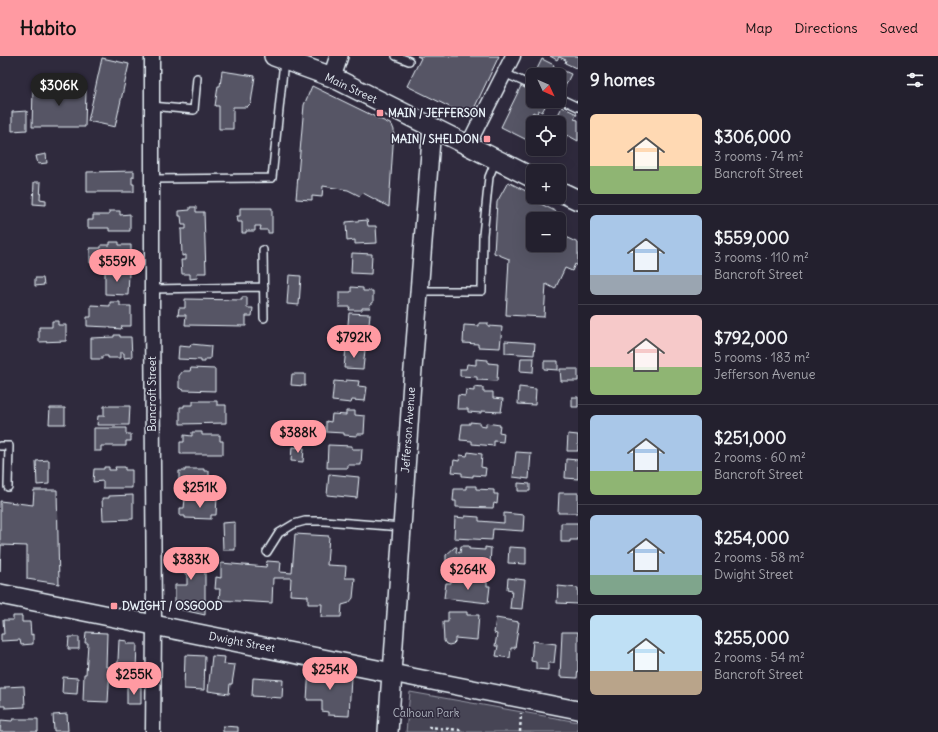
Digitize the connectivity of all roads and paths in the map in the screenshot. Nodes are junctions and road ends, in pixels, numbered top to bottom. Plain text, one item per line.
1 (152, 56) edge
2 (339, 56) edge
3 (396, 56) edge
4 (513, 56) edge
5 (279, 58) edge
6 (409, 61) dead end
7 (504, 73) junction
8 (332, 77) junction
9 (198, 78) dead end
10 (526, 83) edge
11 (566, 101) edge
12 (152, 106) junction
13 (578, 107) edge
14 (432, 127) junction
15 (468, 145) junction
16 (497, 160) junction
17 (526, 174) edge
18 (152, 179) junction
19 (566, 194) edge
20 (578, 200) edge
21 (263, 250) dead end
22 (264, 287) junction
23 (152, 289) junction
24 (419, 291) junction
25 (264, 318) dead end
26 (0, 446) edge
27 (8, 487) dead end
28 (402, 526) junction
29 (267, 552) dead end
30 (0, 594) edge
31 (154, 625) junction
32 (392, 672) junction
33 (578, 710) edge
34 (522, 713) dead end
35 (428, 727) dead end
36 (153, 732) edge
37 (388, 732) edge
38 (464, 732) edge
39 (520, 732) edge

1 - 12 street, Bancroft Street
2 - 8 street
3 - 6 lane
4 - 7 street
5 - 8 main road, Main Street
5 - 18 lane
7 - 10 lane
7 - 15 street
8 - 14 main road, Main Street
9 - 12 lane
11 - 13 lane
12 - 18 street, Bancroft Street
14 - 15 main road, Main Street
14 - 24 street, Jefferson Avenue
15 - 16 main road, Main Street
16 - 17 main road, Main Street
16 - 24 lane
18 - 23 street, Bancroft Street
19 - 20 main road
21 - 22 lane
22 - 23 lane
22 - 25 lane
23 - 31 street, Bancroft Street
24 - 28 street, Jefferson Avenue
26 - 27 lane
28 - 29 lane
28 - 32 street, Jefferson Avenue
30 - 31 main road, Dwight Street
31 - 32 main road, Dwight Street
31 - 36 street, Bancroft Street
32 - 33 street, Dwight Street
32 - 37 main road, Jefferson Avenue
34 - 39 path
35 - 38 path

